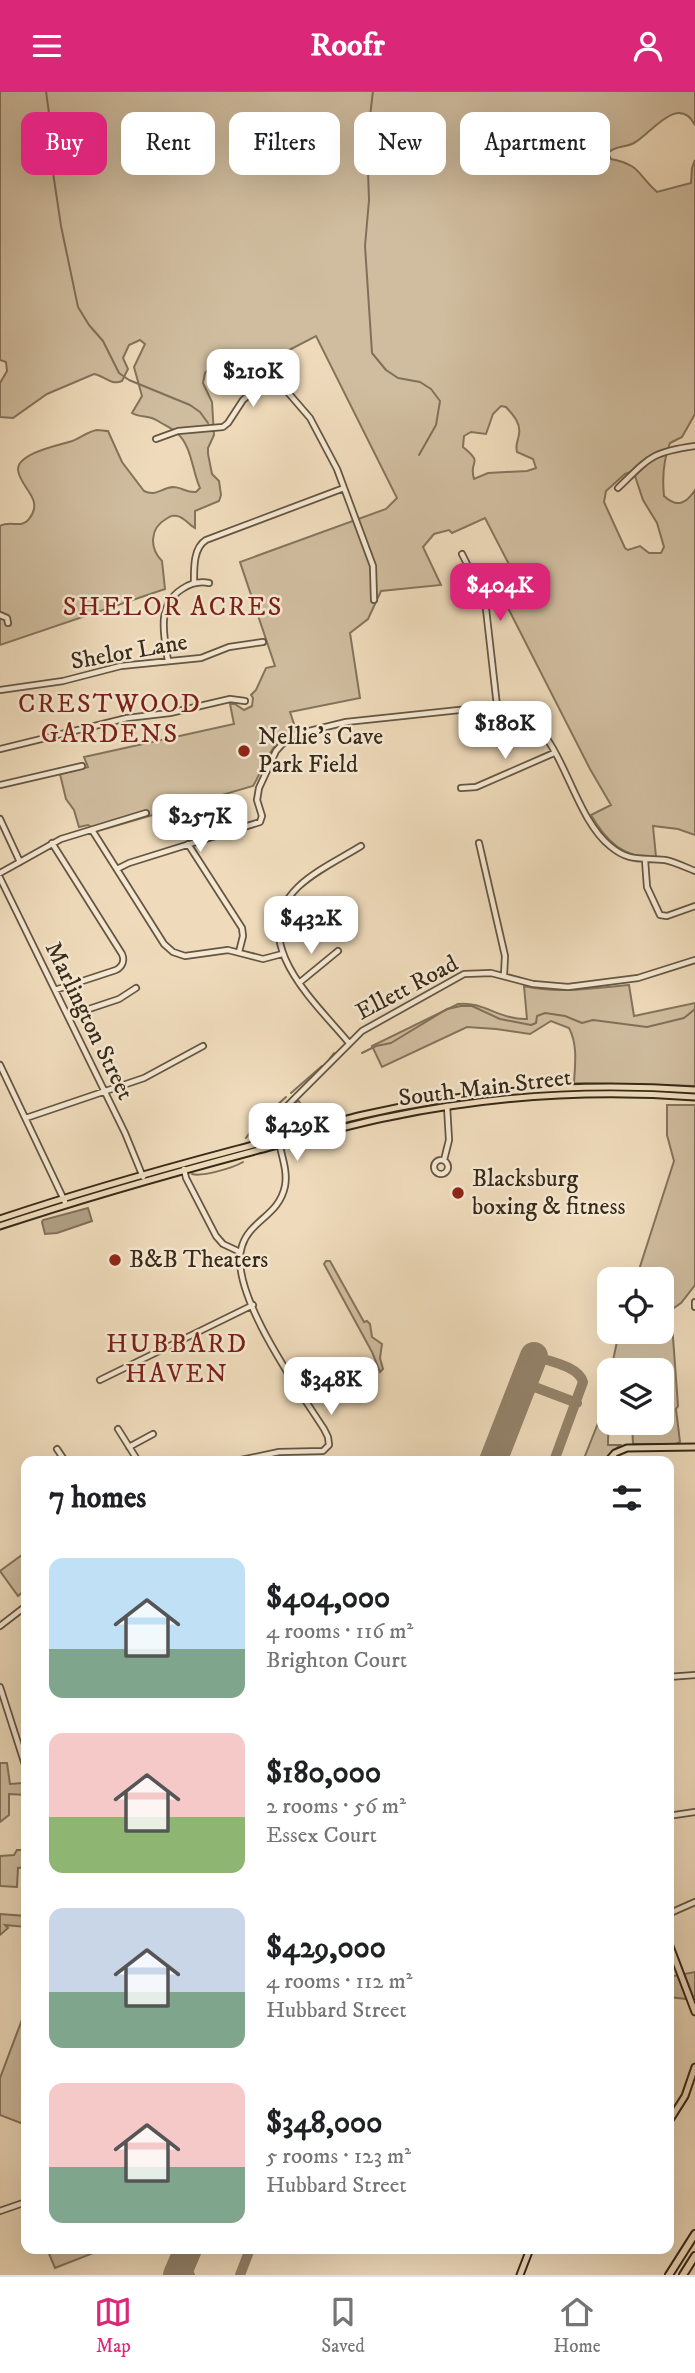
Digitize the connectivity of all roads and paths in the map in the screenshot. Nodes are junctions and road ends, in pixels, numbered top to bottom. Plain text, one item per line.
1 (266, 367) dead end
2 (272, 375) junction
3 (156, 439) dead end
4 (695, 446) edge
5 (344, 488) junction
6 (618, 488) dead end
7 (462, 554) dead end
8 (194, 583) junction
9 (209, 583) dead end
10 (374, 600) dead end
11 (0, 615) edge
12 (8, 623) dead end
13 (263, 642) dead end
14 (168, 661) junction
15 (0, 690) edge
16 (245, 701) dead end
17 (497, 706) junction
18 (0, 749) edge
19 (554, 753) junction
20 (82, 766) dead end
21 (0, 785) edge
22 (461, 788) dead end
23 (146, 813) dead end
24 (0, 819) edge
25 (92, 829) junction
26 (479, 842) dead end
27 (52, 843) junction
28 (188, 844) junction
29 (361, 846) dead end
30 (645, 860) junction
31 (20, 862) junction
32 (117, 869) junction
33 (695, 871) edge
34 (0, 875) edge
35 (695, 906) edge
36 (338, 951) dead end
37 (239, 952) junction
38 (282, 954) junction
39 (695, 960) edge
40 (505, 975) junction
41 (299, 983) junction
42 (136, 988) dead end
43 (55, 990) junction
44 (68, 1016) junction
45 (349, 1043) junction
46 (203, 1046) dead end
47 (0, 1065) edge
48 (695, 1090) edge
49 (104, 1091) junction
50 (674, 1092) junction
51 (695, 1097) edge
52 (447, 1103) junction
53 (26, 1118) junction
54 (279, 1142) junction
55 (444, 1160) dead end
56 (184, 1167) junction
57 (143, 1178) junction
58 (64, 1201) junction
59 (0, 1219) edge
60 (0, 1226) edge
61 (240, 1252) junction
62 (253, 1305) junction
63 (100, 1380) dead end
64 (118, 1429) dead end
65 (153, 1434) dead end
66 (130, 1447) junction
67 (695, 1447) edge
68 (57, 1449) dead end
69 (62, 1456) edge
70 (135, 1456) edge
71 (260, 1456) edge
72 (612, 1456) edge
73 (21, 1610) edge
74 (0, 1626) edge
75 (695, 1675) edge
76 (674, 1677) edge
77 (0, 1687) edge
78 (21, 1752) edge
79 (695, 1812) edge
80 (674, 1815) edge
81 (695, 1902) edge
82 (674, 1911) edge
83 (674, 1954) edge
84 (695, 2012) edge
85 (695, 2067) edge
86 (674, 2113) edge
87 (21, 2204) edge
88 (0, 2211) edge
89 (695, 2234) edge
90 (528, 2254) edge
91 (695, 2256) edge
92 (520, 2275) edge
93 (668, 2275) edge
94 (683, 2275) edge

1 - 2 street
2 - 3 street
2 - 5 street
4 - 6 street
5 - 8 street
5 - 10 street
7 - 17 street
8 - 9 street
8 - 14 street
11 - 12 street
13 - 14 street, Shelor Lane
14 - 15 street, Shelor Lane
16 - 18 street
17 - 19 street
17 - 28 street
19 - 22 street
19 - 30 street
20 - 21 street
23 - 25 street
24 - 31 street
25 - 27 street
25 - 32 street
26 - 40 street
27 - 31 street
27 - 43 street
28 - 32 street
28 - 37 street
29 - 38 street
30 - 33 street
30 - 35 street
31 - 34 street
32 - 37 street
34 - 43 street, Marlington Street
36 - 41 street
37 - 38 street
38 - 41 street
39 - 40 street, Ellett Road
40 - 45 street, Ellett Road
41 - 45 street
42 - 44 street
43 - 44 street, Marlington Street
44 - 49 street, Marlington Street
45 - 54 street, Ellett Road
46 - 49 street
47 - 53 street
48 - 50 main road, South Main Street
49 - 53 street
49 - 57 street, Marlington Street
50 - 51 main road, South Main Street
50 - 52 main road, South Main Street
52 - 54 main road, South Main Street
52 - 55 street
53 - 58 street
54 - 56 main road, South Main Street
54 - 61 street
56 - 57 main road, South Main Street
56 - 61 street
57 - 58 main road, South Main Street
58 - 59 main road, South Main Street
58 - 60 main road, South Main Street
61 - 62 street
62 - 63 street
62 - 71 street
64 - 66 street
65 - 66 street
66 - 70 street
67 - 72 main road
68 - 69 street
73 - 74 street
75 - 76 street
77 - 78 street
79 - 80 street
81 - 82 street
83 - 84 main road
85 - 86 main road
87 - 88 street
89 - 93 highway
90 - 92 main road
91 - 94 highway

